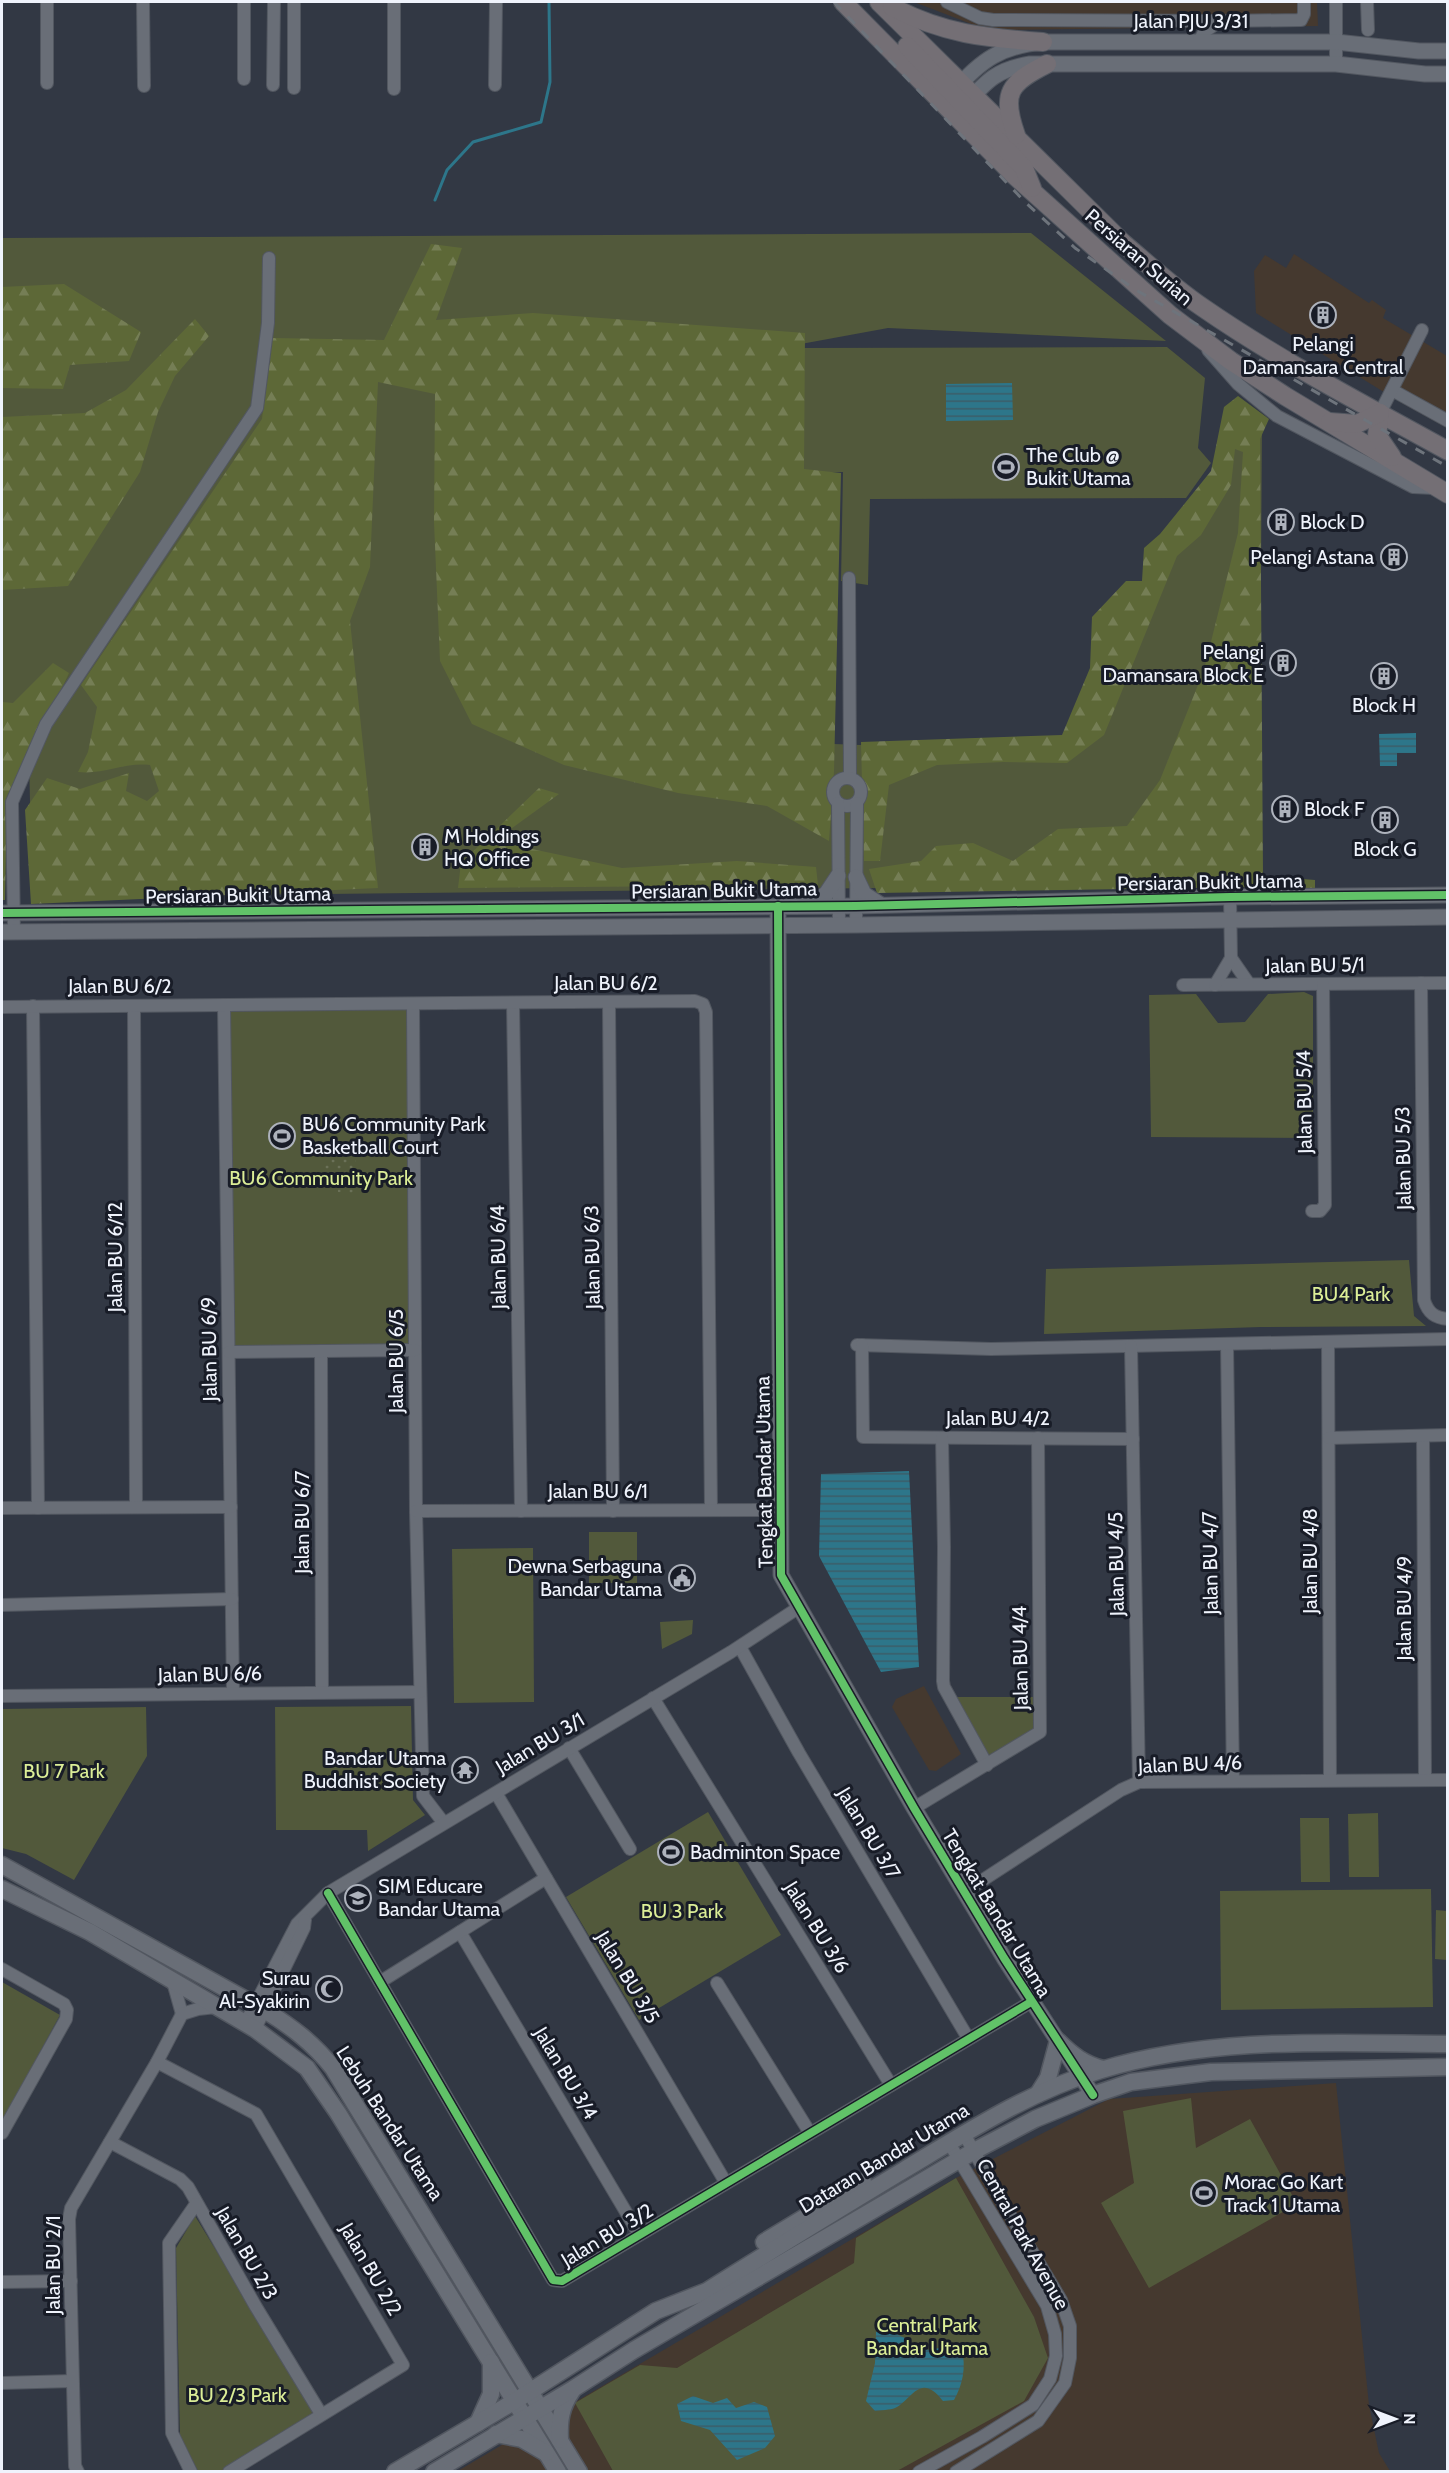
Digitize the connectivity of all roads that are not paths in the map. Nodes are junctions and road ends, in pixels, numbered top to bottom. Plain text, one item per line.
1 (47, 2) edge
2 (143, 2) edge
3 (244, 2) edge
4 (394, 2) edge
5 (496, 2) edge
6 (843, 2) edge
7 (864, 2) edge
8 (881, 2) edge
9 (948, 2) edge
10 (1304, 2) edge
11 (1336, 2) edge
12 (1367, 2) edge
13 (294, 6) edge
14 (274, 7) edge
15 (1220, 21) junction
16 (1368, 30) dead end
17 (1043, 42) junction
18 (1199, 42) junction
19 (1336, 42) junction
20 (1448, 51) edge
21 (1047, 64) junction
22 (1336, 64) junction
23 (1448, 74) edge
24 (244, 79) dead end
25 (47, 83) dead end
26 (273, 85) dead end
27 (495, 85) dead end
28 (144, 86) dead end
29 (294, 88) dead end
30 (394, 89) dead end
31 (963, 94) junction
32 (1018, 139) junction
33 (1034, 193) junction
34 (269, 258) dead end
35 (1422, 330) dead end
36 (1205, 342) junction
37 (1392, 390) junction
38 (1380, 413) junction
39 (1448, 421) edge
40 (1328, 422) junction
41 (1448, 451) edge
42 (1401, 467) junction
43 (1441, 491) edge
44 (849, 578) dead end
45 (850, 778) junction
46 (838, 803) junction
47 (857, 803) junction
48 (838, 876) junction
49 (856, 877) junction
50 (1448, 895) edge
51 (1230, 897) junction
52 (839, 905) junction
53 (881, 905) junction
54 (778, 906) junction
55 (802, 906) junction
56 (856, 906) junction
57 (8, 913) edge
58 (1448, 917) edge
59 (1230, 920) junction
60 (778, 925) junction
61 (839, 925) junction
62 (856, 925) junction
63 (8, 932) edge
64 (1231, 958) junction
65 (1421, 983) junction
66 (1448, 983) edge
67 (1249, 984) junction
68 (1323, 984) junction
69 (1183, 985) dead end
70 (1215, 985) junction
71 (513, 1003) junction
72 (609, 1003) junction
73 (413, 1004) junction
74 (224, 1005) junction
75 (33, 1006) junction
76 (134, 1006) junction
77 (2, 1007) edge
78 (1312, 1211) dead end
79 (1448, 1319) edge
80 (1448, 1339) edge
81 (1328, 1342) junction
82 (1227, 1344) junction
83 (1131, 1346) junction
84 (415, 1350) junction
85 (321, 1351) junction
86 (229, 1352) junction
87 (1448, 1435) edge
88 (1422, 1436) junction
89 (942, 1438) junction
90 (1038, 1438) junction
91 (1329, 1438) junction
92 (1133, 1439) junction
93 (135, 1507) junction
94 (231, 1507) junction
95 (2, 1508) edge
96 (38, 1508) junction
97 (711, 1510) junction
98 (780, 1510) junction
99 (416, 1511) junction
100 (521, 1511) junction
101 (614, 1511) junction
102 (232, 1599) junction
103 (2, 1605) edge
104 (798, 1608) junction
105 (740, 1647) junction
106 (322, 1692) junction
107 (420, 1692) junction
108 (233, 1693) junction
109 (2, 1696) edge
110 (653, 1698) junction
111 (569, 1748) junction
112 (987, 1765) junction
113 (1448, 1779) edge
114 (1330, 1780) junction
115 (1425, 1780) junction
116 (1233, 1781) junction
117 (1139, 1782) junction
118 (496, 1793) junction
119 (914, 1808) junction
120 (443, 1822) junction
121 (630, 1849) dead end
122 (2, 1865) edge
123 (546, 1878) junction
124 (2, 1889) edge
125 (966, 1892) junction
126 (328, 1893) junction
127 (460, 1932) junction
128 (2, 1969) edge
129 (173, 1982) junction
130 (380, 1982) junction
131 (717, 1983) dead end
132 (1031, 2001) junction
133 (216, 2007) junction
134 (260, 2008) junction
135 (182, 2014) junction
136 (250, 2026) junction
137 (968, 2038) junction
138 (1058, 2042) junction
139 (1448, 2044) edge
140 (158, 2062) junction
141 (1448, 2067) edge
142 (1102, 2070) junction
143 (1080, 2077) junction
144 (891, 2085) junction
145 (1038, 2094) junction
146 (1087, 2097) junction
147 (1017, 2104) junction
148 (2, 2133) edge
149 (810, 2133) junction
150 (964, 2134) junction
151 (110, 2142) junction
152 (949, 2143) junction
153 (974, 2151) junction
154 (959, 2160) junction
155 (726, 2183) junction
156 (196, 2204) junction
157 (639, 2234) junction
158 (71, 2281) junction
159 (2, 2282) edge
160 (656, 2311) junction
161 (491, 2361) junction
162 (513, 2363) junction
163 (559, 2372) junction
164 (72, 2381) junction
165 (2, 2383) edge
166 (573, 2389) junction
167 (530, 2391) junction
168 (515, 2401) junction
169 (541, 2408) junction
170 (321, 2414) junction
171 (526, 2417) junction
172 (478, 2423) junction
173 (496, 2434) junction
174 (560, 2441) junction
175 (549, 2456) junction
176 (78, 2472) edge
177 (190, 2472) edge
178 (229, 2472) edge
179 (395, 2472) edge
180 (434, 2472) edge
181 (558, 2472) edge
182 (579, 2472) edge
183 (918, 2472) edge
184 (956, 2472) edge

1 - 25 street
2 - 28 street
3 - 24 street
4 - 30 street
5 - 27 street
6 - 33 main road, Persiaran Surian
7 - 31 main road
8 - 17 main road
8 - 31 main road, Persiaran Surian
9 - 15 street
10 - 15 street
11 - 19 street
12 - 16 street
13 - 14 street
13 - 29 street
14 - 26 street
15 - 18 street
17 - 18 street, Jalan PJU 3/31
17 - 31 street, Jalan PJU 3/31
18 - 19 street, Jalan PJU 3/31
19 - 20 street, Jalan PJU 3/31
19 - 22 street
21 - 22 street
21 - 31 street
21 - 32 main road
22 - 23 street
31 - 32 main road, Persiaran Surian
31 - 33 main road
32 - 38 main road, Persiaran Surian
33 - 36 main road, Persiaran Surian
34 - 57 street
35 - 37 street
36 - 40 main road, Persiaran Surian
36 - 43 street
37 - 38 street
37 - 39 street
38 - 40 main road
38 - 41 main road, Persiaran Surian
38 - 42 main road
40 - 42 main road, Persiaran Surian
42 - 43 main road, Persiaran Surian
44 - 45 street
45 - 46 street
45 - 47 street
46 - 47 street
46 - 48 street
47 - 49 street
48 - 52 street
48 - 55 street
49 - 53 street
49 - 56 street
50 - 51 street, Persiaran Bukit Utama
51 - 53 street, Persiaran Bukit Utama
51 - 59 street
52 - 55 street, Persiaran Bukit Utama
52 - 56 street, Persiaran Bukit Utama
52 - 61 street
53 - 56 street, Persiaran Bukit Utama
54 - 55 street, Persiaran Bukit Utama
54 - 57 street, Persiaran Bukit Utama
54 - 60 street, Tengkat Bandar Utama
56 - 62 street
57 - 63 street
58 - 59 street, Persiaran Bukit Utama
59 - 62 street, Persiaran Bukit Utama
59 - 64 street
60 - 61 street, Persiaran Bukit Utama
60 - 63 street, Persiaran Bukit Utama
60 - 98 street, Tengkat Bandar Utama
61 - 62 street, Persiaran Bukit Utama
64 - 67 street
64 - 70 street
65 - 66 street, Jalan BU 5/1
65 - 68 street, Jalan BU 5/1
65 - 79 street, Jalan BU 5/3
67 - 68 street, Jalan BU 5/1
67 - 70 street, Jalan BU 5/1
68 - 78 street, Jalan BU 5/4
69 - 70 street, Jalan BU 5/1
71 - 72 street, Jalan BU 6/2
71 - 73 street, Jalan BU 6/2
71 - 100 street, Jalan BU 6/4
72 - 97 street, Jalan BU 6/2
72 - 101 street, Jalan BU 6/3
73 - 74 street, Jalan BU 6/2
73 - 84 street, Jalan BU 6/5
74 - 76 street, Jalan BU 6/2
74 - 86 street, Jalan BU 6/9
75 - 76 street, Jalan BU 6/2
75 - 77 street, Jalan BU 6/2
75 - 96 street
76 - 93 street, Jalan BU 6/12
80 - 81 street
81 - 82 street
81 - 91 street, Jalan BU 4/8
82 - 83 street
82 - 116 street, Jalan BU 4/7
83 - 89 street, Jalan BU 4/2
83 - 92 street, Jalan BU 4/5
84 - 85 street
84 - 99 street, Jalan BU 6/5
85 - 86 street
85 - 106 street, Jalan BU 6/7
86 - 94 street, Jalan BU 6/9
87 - 88 street
88 - 91 street
88 - 115 street, Jalan BU 4/9
89 - 90 street, Jalan BU 4/2
89 - 112 street
90 - 92 street, Jalan BU 4/2
90 - 112 street, Jalan BU 4/4
91 - 114 street, Jalan BU 4/8
92 - 117 street, Jalan BU 4/5
93 - 94 street
93 - 96 street
94 - 102 street, Jalan BU 6/9
95 - 96 street
97 - 98 street, Jalan BU 6/1
97 - 101 street, Jalan BU 6/1
98 - 104 street, Tengkat Bandar Utama
99 - 100 street, Jalan BU 6/1
99 - 107 street, Jalan BU 6/5
100 - 101 street, Jalan BU 6/1
102 - 103 street
102 - 108 street, Jalan BU 6/9
104 - 105 street, Jalan BU 3/1
104 - 119 street, Tengkat Bandar Utama
105 - 110 street, Jalan BU 3/1
105 - 137 street, Jalan BU 3/7
106 - 107 street, Jalan BU 6/6
106 - 108 street, Jalan BU 6/6
107 - 120 street, Jalan BU 6/5
108 - 109 street, Jalan BU 6/6
110 - 111 street, Jalan BU 3/1
110 - 144 street, Jalan BU 3/6
111 - 118 street, Jalan BU 3/1
111 - 121 street
112 - 119 street, Jalan BU 4/4
113 - 115 street, Jalan BU 4/6
114 - 115 street, Jalan BU 4/6
114 - 116 street, Jalan BU 4/6
116 - 117 street, Jalan BU 4/6
117 - 125 street, Jalan BU 4/6
118 - 120 street, Jalan BU 3/1
118 - 123 street, Jalan BU 3/5
119 - 125 street, Tengkat Bandar Utama
120 - 126 street, Jalan BU 3/1
122 - 134 main road, Lebuh Bandar Utama
123 - 127 street
123 - 155 street, Jalan BU 3/5
124 - 129 main road, Lebuh Bandar Utama
125 - 132 street, Tengkat Bandar Utama
126 - 130 street, Jalan BU 3/2
126 - 134 street, Jalan BU 3/1
127 - 130 street
127 - 157 street, Jalan BU 3/4
128 - 148 street
129 - 133 main road, Lebuh Bandar Utama
129 - 135 street
130 - 157 street, Jalan BU 3/2
131 - 149 street
132 - 137 street, Jalan BU 3/2
132 - 138 street, Tengkat Bandar Utama
133 - 135 street
133 - 136 main road, Lebuh Bandar Utama
134 - 136 street, Jalan BU 3/1
134 - 162 main road, Lebuh Bandar Utama
135 - 140 street, Jalan BU 2/1
136 - 161 main road, Lebuh Bandar Utama
137 - 144 street, Jalan BU 3/2
138 - 142 main road
138 - 143 street, Tengkat Bandar Utama
138 - 145 main road
139 - 142 main road, Dataran Bandar Utama
140 - 151 street, Jalan BU 2/1
140 - 170 street, Jalan BU 2/2
141 - 146 main road, Dataran Bandar Utama
142 - 143 main road, Dataran Bandar Utama
143 - 145 main road, Dataran Bandar Utama
143 - 146 street, Tengkat Bandar Utama
144 - 149 street, Jalan BU 3/2
145 - 147 main road, Dataran Bandar Utama
146 - 153 main road, Dataran Bandar Utama
147 - 150 main road, Dataran Bandar Utama
147 - 160 main road
149 - 155 street, Jalan BU 3/2
150 - 152 main road, Dataran Bandar Utama
150 - 153 street, Central Park Avenue
151 - 156 street, Jalan BU 2/3
151 - 158 street, Jalan BU 2/1
152 - 154 street, Central Park Avenue
152 - 160 main road, Dataran Bandar Utama
153 - 154 main road, Dataran Bandar Utama
153 - 184 street, Central Park Avenue
154 - 166 main road, Dataran Bandar Utama
154 - 183 street, Central Park Avenue
155 - 157 street, Jalan BU 3/2
156 - 170 street, Jalan BU 2/3
156 - 177 street
158 - 159 street
158 - 164 street, Jalan BU 2/1
160 - 163 main road, Dataran Bandar Utama
161 - 168 main road, Lebuh Bandar Utama
161 - 172 main road
162 - 163 main road
162 - 167 main road, Lebuh Bandar Utama
163 - 167 main road, Dataran Bandar Utama
164 - 165 street
164 - 176 street, Jalan BU 2/1
166 - 169 main road, Dataran Bandar Utama
166 - 174 main road
167 - 168 main road, Dataran Bandar Utama
167 - 169 main road, Lebuh Bandar Utama
168 - 171 main road, Lebuh Bandar Utama
168 - 172 main road, Dataran Bandar Utama
169 - 171 main road, Dataran Bandar Utama
169 - 174 main road, Lebuh Bandar Utama
170 - 178 street, Jalan BU 2/2
171 - 173 main road, Dataran Bandar Utama
171 - 175 main road, Lebuh Bandar Utama
172 - 179 main road, Dataran Bandar Utama
173 - 175 main road
173 - 180 main road, Dataran Bandar Utama
174 - 182 main road, Lebuh Bandar Utama
175 - 181 main road

